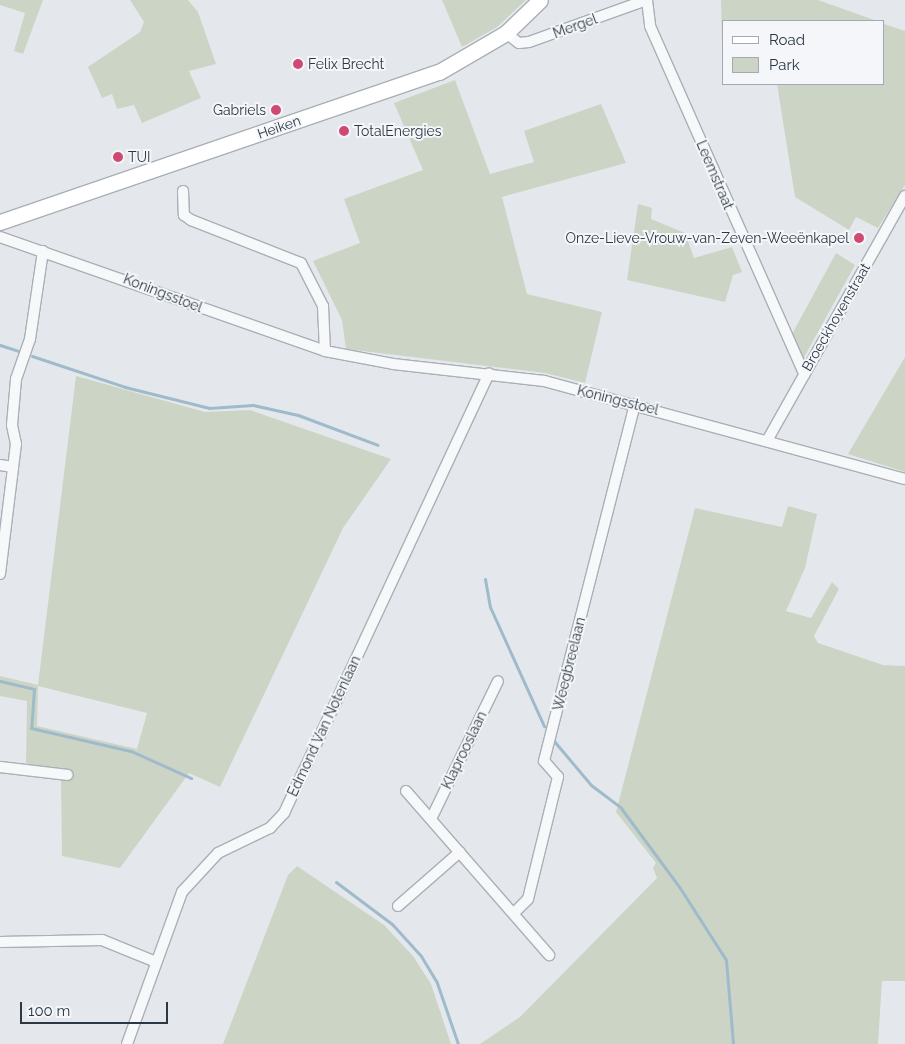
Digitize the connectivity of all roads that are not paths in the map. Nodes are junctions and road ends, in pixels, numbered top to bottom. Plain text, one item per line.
1 (540, 0) edge
2 (646, 0) edge
3 (506, 33) junction
4 (182, 191) dead end
5 (905, 196) edge
6 (0, 222) edge
7 (0, 237) edge
8 (43, 251) junction
9 (325, 351) junction
10 (489, 374) junction
11 (804, 374) junction
12 (635, 404) junction
13 (768, 439) junction
14 (0, 465) edge
15 (13, 467) junction
16 (905, 480) edge
17 (0, 574) edge
18 (498, 682) dead end
19 (0, 767) edge
20 (68, 775) dead end
21 (406, 791) dead end
22 (431, 819) junction
23 (460, 852) junction
24 (398, 906) dead end
25 (514, 913) junction
26 (0, 942) edge
27 (549, 955) dead end
28 (156, 962) junction
29 (127, 1044) edge

1 - 3 main road, Heiken
2 - 3 street, Mergel
2 - 11 street, Leemstraat
3 - 6 main road, Heiken
4 - 9 street
5 - 11 street, Broeckhovenstraat
7 - 8 street, Koningsstoel
8 - 9 street, Koningsstoel
8 - 15 street
9 - 10 street, Koningsstoel
10 - 12 street, Koningsstoel
10 - 28 street, Edmond Van Notenlaan
11 - 13 street, Broeckhovenstraat
12 - 13 street, Koningsstoel
12 - 25 street, Weegbreelaan
13 - 16 street, Koningsstoel
14 - 15 street
15 - 17 street
18 - 22 street, Klaprooslaan
19 - 20 street
21 - 22 street
22 - 23 street
23 - 24 street
23 - 25 street
25 - 27 street
26 - 28 street
28 - 29 street, Edmond Van Notenlaan

